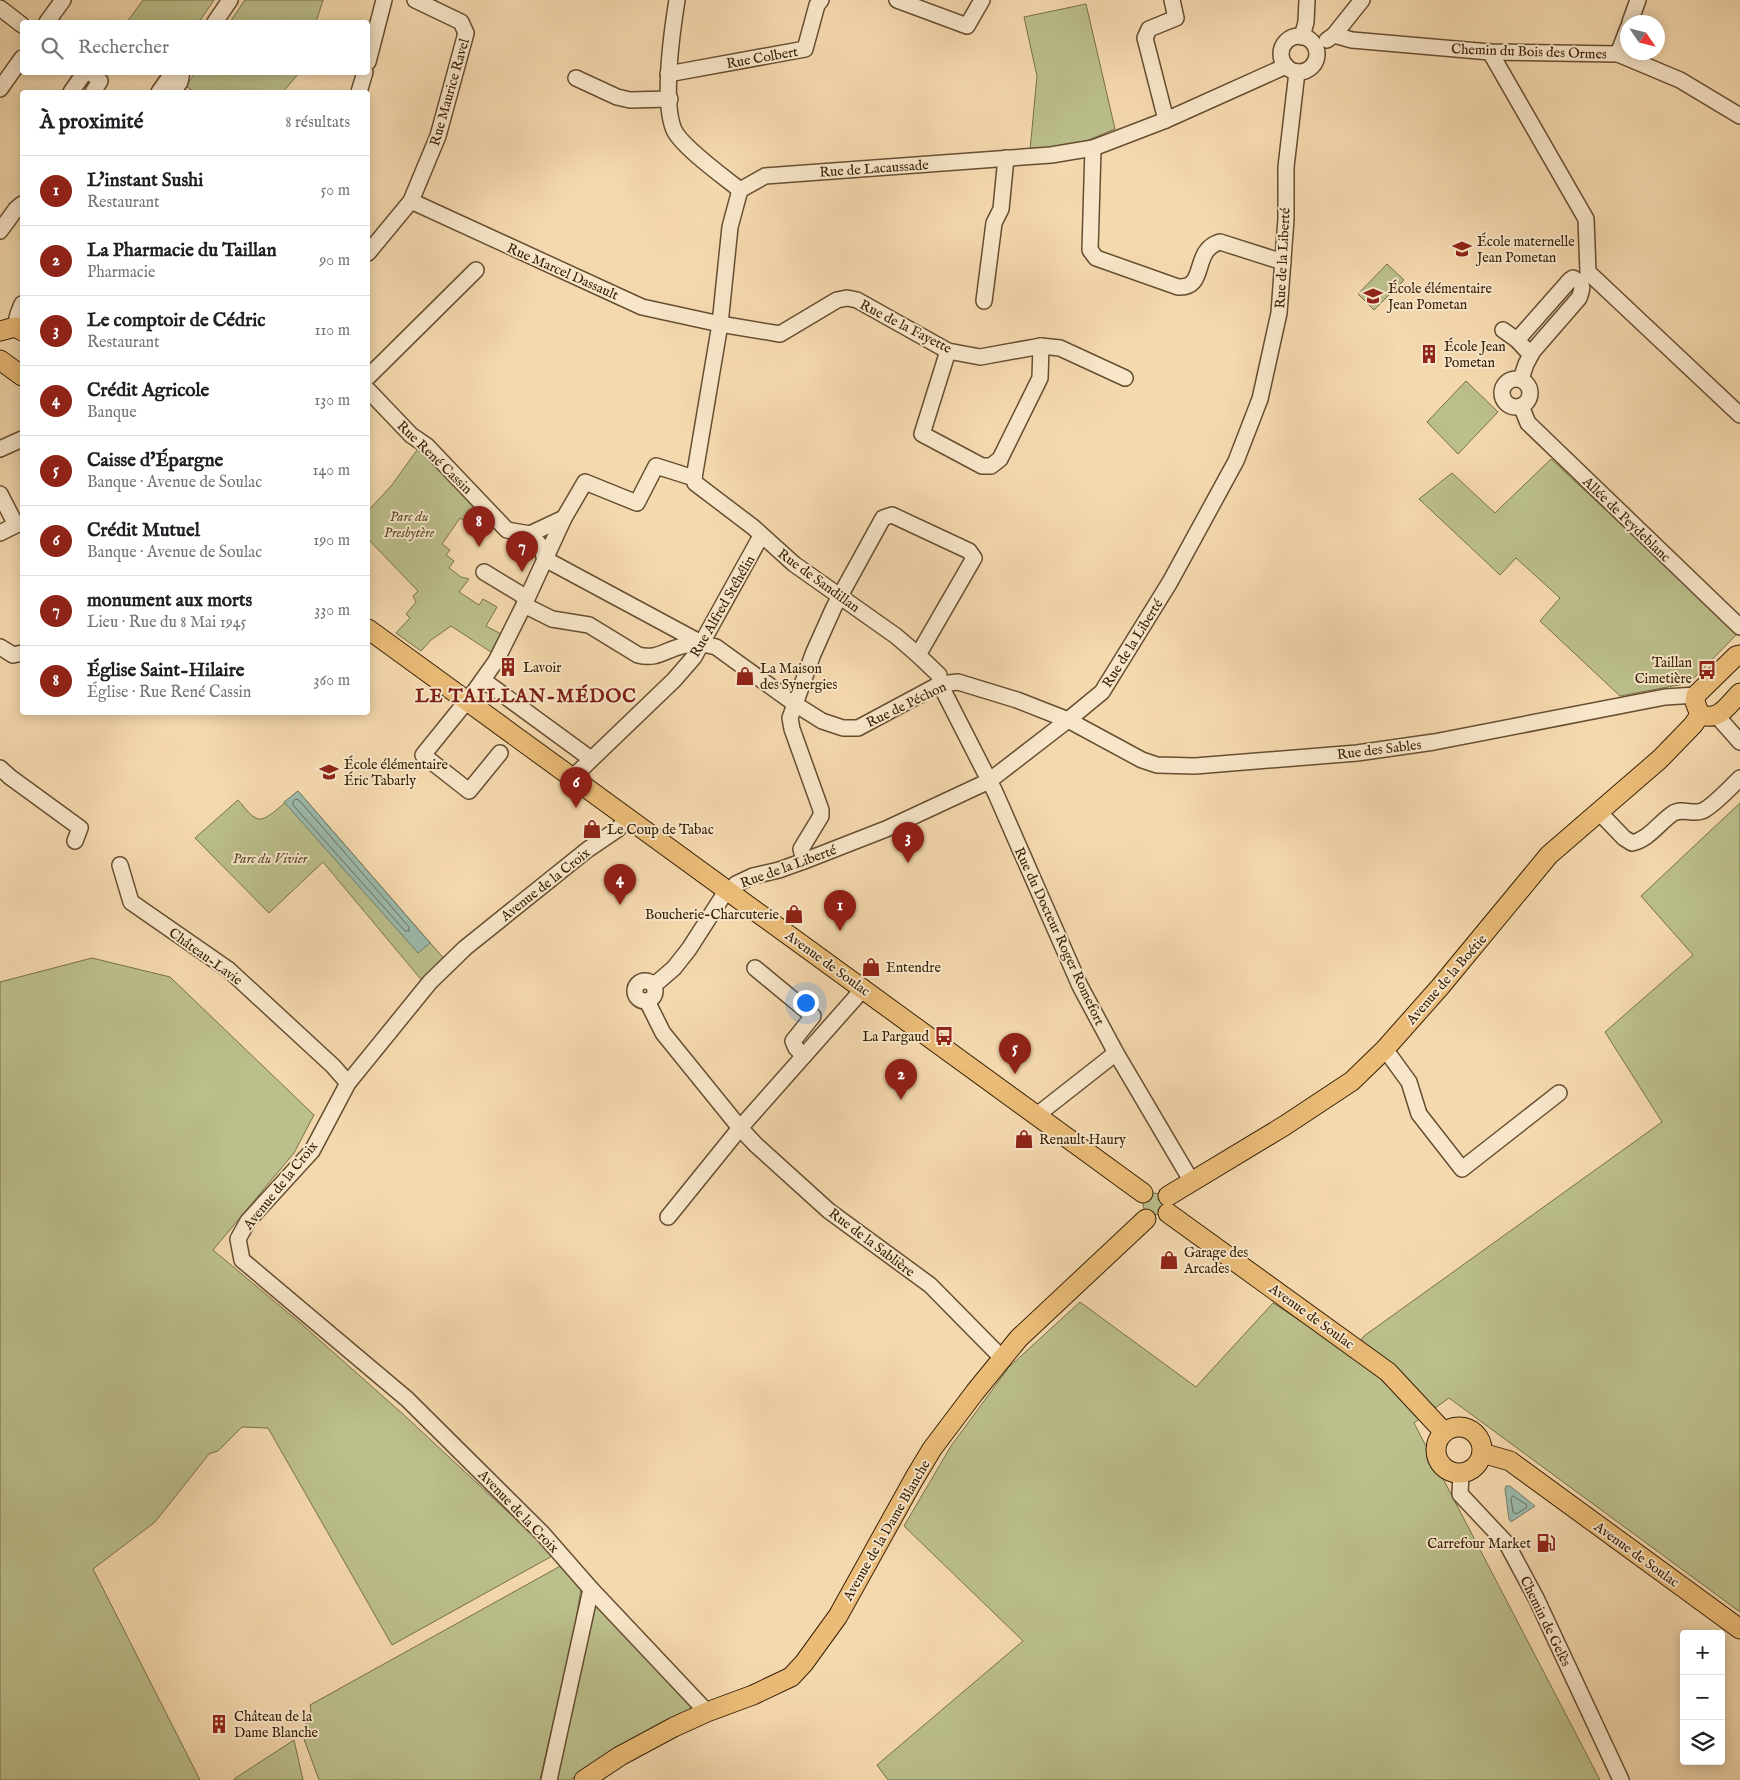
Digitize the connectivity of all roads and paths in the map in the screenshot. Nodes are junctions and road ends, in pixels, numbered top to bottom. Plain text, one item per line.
1 (62, 0) edge
2 (230, 0) edge
3 (384, 0) edge
4 (415, 0) edge
5 (678, 0) edge
6 (821, 0) edge
7 (897, 0) edge
8 (982, 0) edge
9 (1172, 0) edge
10 (1307, 0) edge
11 (1362, 0) edge
12 (1638, 0) edge
13 (0, 8) edge
14 (1633, 15) edge
15 (48, 20) edge
16 (216, 20) edge
17 (20, 24) edge
18 (1334, 35) junction
19 (1302, 37) junction
20 (1316, 48) junction
21 (1620, 49) edge
22 (1490, 52) junction
23 (370, 54) edge
24 (1618, 54) junction
25 (20, 61) edge
26 (1292, 69) junction
27 (668, 74) junction
28 (83, 75) edge
29 (93, 75) edge
30 (173, 75) edge
31 (181, 75) edge
32 (364, 75) edge
33 (576, 78) dead end
34 (0, 89) edge
35 (72, 90) edge
36 (94, 90) edge
37 (161, 90) edge
38 (174, 90) edge
39 (360, 90) edge
40 (670, 99) junction
41 (1740, 116) edge
42 (1166, 120) junction
43 (1093, 148) junction
44 (1006, 158) junction
45 (740, 190) junction
46 (411, 202) junction
47 (20, 206) edge
48 (0, 231) edge
49 (370, 252) edge
50 (1283, 262) junction
51 (476, 270) dead end
52 (984, 301) dead end
53 (20, 309) edge
54 (720, 324) junction
55 (12, 330) edge
56 (1503, 330) dead end
57 (1518, 340) junction
58 (1041, 346) junction
59 (948, 351) junction
60 (1531, 355) junction
61 (0, 360) edge
62 (20, 375) edge
63 (370, 375) edge
64 (1125, 378) dead end
65 (1521, 379) junction
66 (370, 392) edge
67 (1521, 406) junction
68 (1740, 415) edge
69 (20, 440) edge
70 (0, 449) edge
71 (694, 478) junction
72 (0, 494) edge
73 (564, 518) junction
74 (0, 533) edge
75 (530, 534) junction
76 (762, 536) junction
77 (545, 559) junction
78 (484, 572) dead end
79 (840, 596) junction
80 (525, 601) junction
81 (1740, 627) edge
82 (370, 629) edge
83 (703, 644) junction
84 (0, 647) edge
85 (20, 654) edge
86 (918, 655) junction
87 (1740, 655) edge
88 (483, 680) junction
89 (940, 684) junction
90 (1740, 693) edge
91 (1696, 695) junction
92 (467, 701) junction
93 (795, 704) junction
94 (1703, 719) junction
95 (1068, 720) junction
96 (1740, 742) edge
97 (500, 753) dead end
98 (591, 759) junction
99 (3, 778) edge
100 (572, 778) junction
101 (1740, 778) edge
102 (989, 781) junction
103 (1598, 811) junction
104 (628, 818) junction
105 (75, 841) dead end
106 (804, 861) junction
107 (120, 864) dead end
108 (728, 890) junction
109 (755, 968) dead end
110 (864, 988) junction
111 (647, 1001) joint
112 (1385, 1049) junction
113 (1116, 1053) junction
114 (804, 1056) junction
115 (348, 1083) junction
116 (1559, 1093) dead end
117 (1037, 1115) junction
118 (740, 1128) junction
119 (1192, 1182) junction
120 (1143, 1193) junction
121 (1168, 1204) junction
122 (668, 1217) dead end
123 (1146, 1219) junction
124 (1002, 1358) junction
125 (1444, 1432) junction
126 (1482, 1453) junction
127 (1461, 1473) junction
128 (591, 1588) junction
129 (1740, 1630) edge
130 (708, 1712) junction
131 (549, 1780) edge
132 (584, 1780) edge
133 (1621, 1780) edge

1 - 15 street
2 - 16 street
3 - 23 street
4 - 46 street, Rue Maurice Ravel
5 - 27 street
6 - 27 street, Rue Colbert
7 - 8 street
9 - 42 street
10 - 19 street
11 - 18 street
12 - 14 street
13 - 17 street
18 - 20 street
18 - 22 street, Chemin du Bois des Ormes
19 - 20 street
19 - 26 street
20 - 26 street
21 - 24 street
22 - 24 street, Chemin du Bois des Ormes
22 - 68 street
24 - 41 street, Chemin du Bois des Ormes
25 - 34 street
26 - 42 street, Rue de Lacaussade
26 - 50 street, Rue de la Liberté
27 - 40 street
28 - 35 street
29 - 36 street
30 - 37 street
31 - 38 street
32 - 39 street
33 - 40 street
40 - 45 street
42 - 43 street, Rue de Lacaussade
43 - 44 street, Rue de Lacaussade
43 - 50 street
44 - 45 street, Rue de Lacaussade
44 - 52 street
45 - 54 street
46 - 49 street, Rue Maurice Ravel
46 - 54 street, Rue Marcel Dassault
47 - 48 street
50 - 95 street, Rue de la Liberté
51 - 63 street
53 - 55 street
54 - 59 street, Rue de la Fayette
54 - 71 street
56 - 57 street
57 - 60 street
57 - 60 street
58 - 59 street, Rue de la Fayette
58 - 59 street
58 - 64 street, Rue de la Fayette
60 - 65 street
61 - 62 main road
65 - 67 street
65 - 67 street
66 - 75 street, Rue René Cassin
67 - 81 street, Allée de Peydeblanc
69 - 70 street
71 - 73 street
71 - 76 street, Rue de Sandillan
72 - 74 street
73 - 75 street
73 - 77 street
75 - 77 street
76 - 79 street, Rue de Sandillan
76 - 83 street, Rue Alfred Stéhélin
77 - 80 street
77 - 83 street, Rue de Péchon
78 - 80 street
79 - 86 street, Rue de Sandillan
79 - 86 street
79 - 93 street
80 - 83 street
80 - 88 street
82 - 92 main road, Avenue de Soulac
83 - 93 street, Rue de Péchon
83 - 98 street, Rue Alfred Stéhélin
84 - 85 street
86 - 89 street, Rue de Sandillan
87 - 91 main road
88 - 92 street
88 - 98 street
89 - 93 street, Rue de Péchon
89 - 95 street, Rue de Péchon
89 - 102 street, Rue du Docteur Roger Romefort
90 - 94 main road, Avenue de la Boétie
91 - 94 main road
91 - 95 street, Rue des Sables
92 - 97 street
92 - 100 main road, Avenue de Soulac
93 - 106 street
94 - 96 street
94 - 103 main road, Avenue de la Boétie
95 - 102 street, Rue de la Liberté
98 - 100 street, Rue Alfred Stéhélin
99 - 105 street
100 - 104 main road, Avenue de Soulac
101 - 103 street
102 - 106 street, Rue de la Liberté
102 - 113 street, Rue du Docteur Roger Romefort
103 - 112 main road, Avenue de la Boétie
104 - 108 main road, Avenue de Soulac
104 - 115 street, Avenue de la Croix
106 - 108 street, Rue de la Liberté
107 - 115 street, Château-Lavie
108 - 110 main road, Avenue de Soulac
108 - 111 street, Rue de la Liberté
109 - 114 street
110 - 114 street
110 - 117 main road, Avenue de Soulac
111 - 118 street, Rue de la Sablière
112 - 116 street
112 - 119 main road, Avenue de la Boétie
113 - 117 street
113 - 119 street, Rue du Docteur Roger Romefort
114 - 118 street
115 - 128 street, Avenue de la Croix
117 - 120 main road, Avenue de Soulac
118 - 122 street
118 - 124 street, Rue de la Sablière
119 - 121 main road, Avenue de la Boétie
120 - 121 main road
120 - 123 main road
121 - 123 main road
121 - 125 main road, Avenue de Soulac
123 - 124 main road, Avenue de la Dame Blanche
124 - 130 main road, Avenue de la Dame Blanche
125 - 126 main road
125 - 127 main road
126 - 127 main road
126 - 129 main road, Avenue de Soulac
127 - 133 street, Chemin de Gelès
128 - 130 street, Avenue de la Croix
128 - 131 street
130 - 132 main road, Avenue de la Dame Blanche

